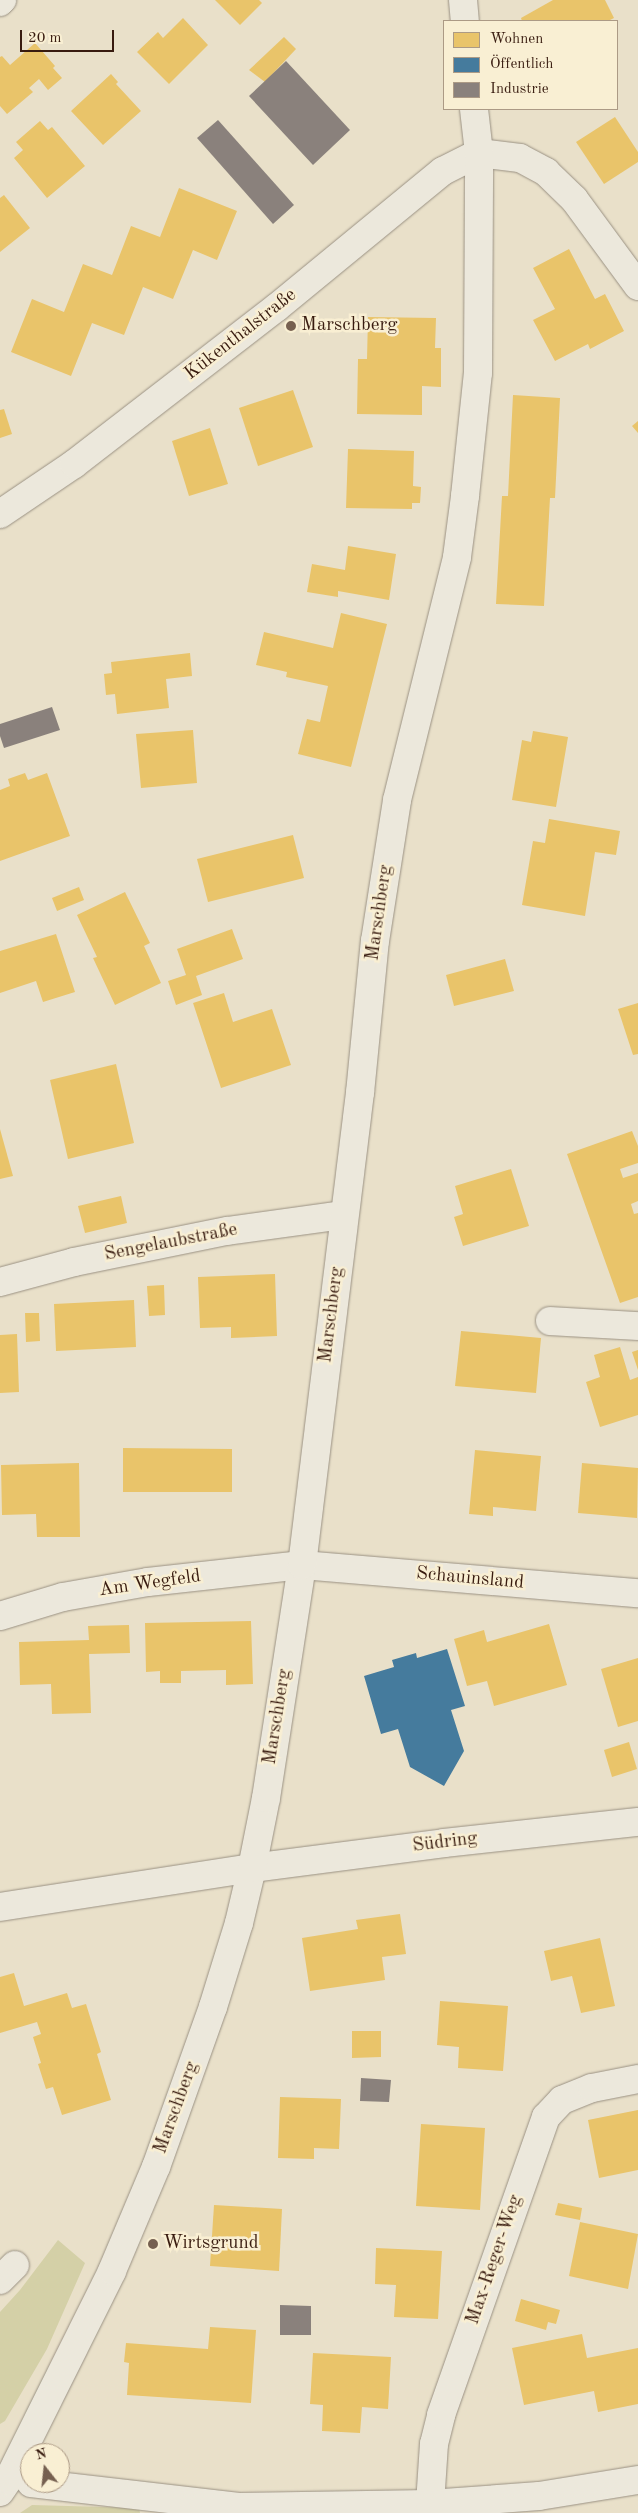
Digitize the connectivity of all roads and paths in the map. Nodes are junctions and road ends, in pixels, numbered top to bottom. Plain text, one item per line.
1 (463, 0) edge
2 (465, 20) edge
3 (474, 110) edge
4 (479, 153) junction
5 (638, 286) edge
6 (0, 514) edge
7 (344, 1215) junction
8 (0, 1282) edge
9 (550, 1321) dead end
10 (638, 1326) edge
11 (302, 1565) junction
12 (638, 1593) edge
13 (0, 1616) edge
14 (638, 1822) edge
15 (252, 1868) junction
16 (0, 1907) edge
17 (638, 2078) edge
18 (638, 2480) edge
19 (14, 2483) edge
20 (430, 2504) junction
21 (241, 2510) edge

1 - 2 street
3 - 4 street, Marschberg
4 - 5 street
4 - 6 street, Kükenthalstraße
4 - 7 street, Marschberg
7 - 8 street, Sengelaubstraße
7 - 11 street, Marschberg
9 - 10 street
11 - 12 street, Schauinsland
11 - 13 street, Am Wegfeld
11 - 15 street, Marschberg
14 - 15 street, Südring
15 - 16 street
15 - 19 street, Marschberg
17 - 20 street, Max-Reger-Weg
18 - 20 street
19 - 21 street
20 - 21 street

